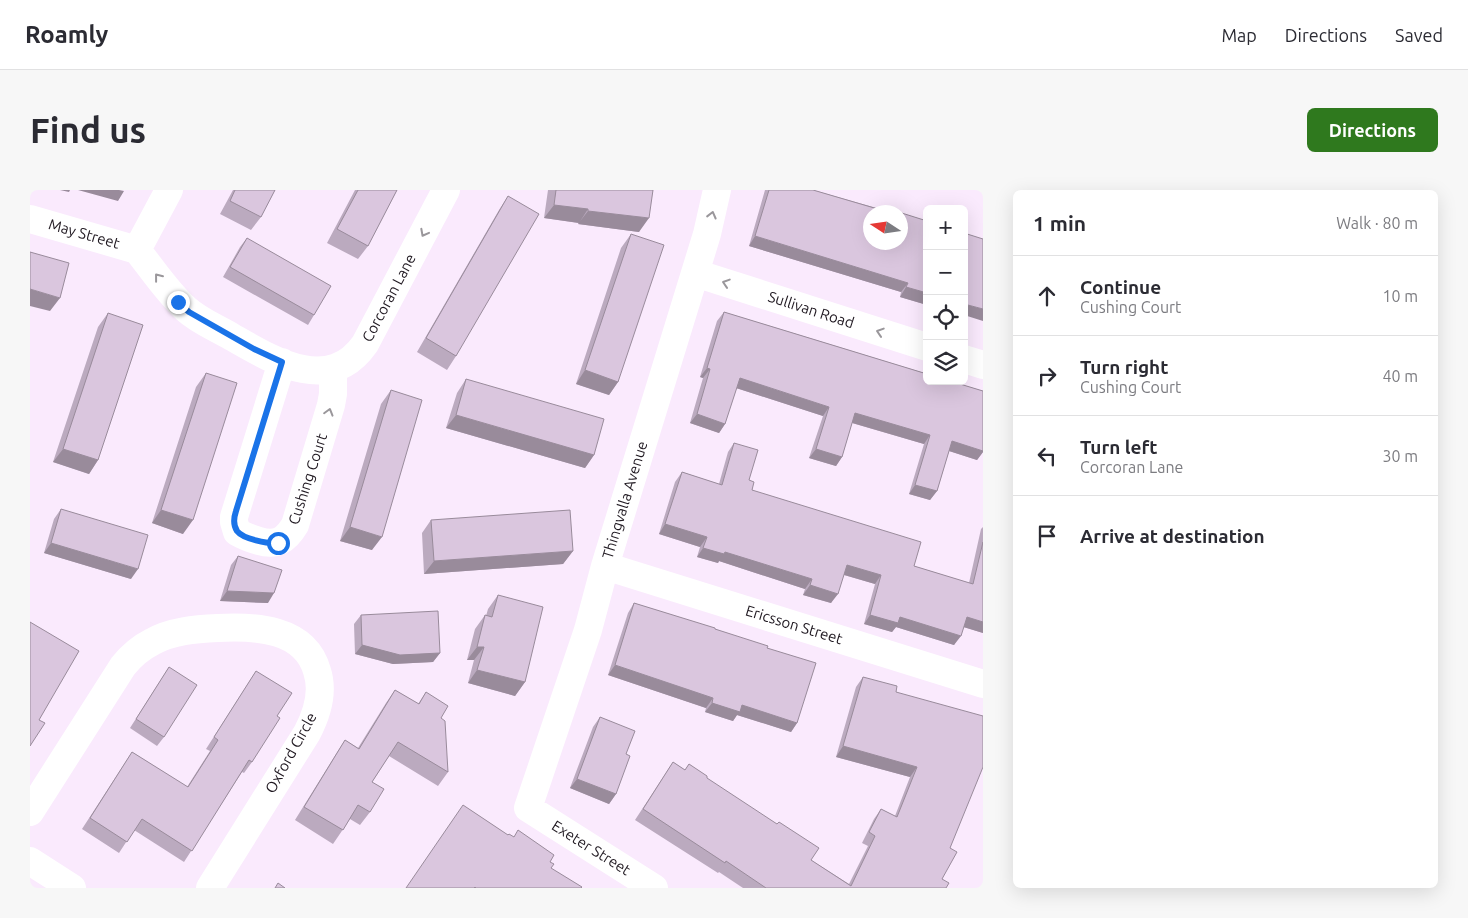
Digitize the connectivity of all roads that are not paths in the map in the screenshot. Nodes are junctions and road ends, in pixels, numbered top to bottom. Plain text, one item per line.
1 (169, 190) edge
2 (446, 190) edge
3 (718, 190) edge
4 (30, 219) edge
5 (137, 250) junction
6 (695, 273) junction
7 (923, 346) edge
8 (968, 360) edge
9 (282, 362) junction
10 (983, 365) edge
11 (333, 369) junction
12 (605, 566) junction
13 (983, 684) edge
14 (528, 808) joint
15 (30, 812) edge
16 (30, 861) edge
17 (72, 888) edge
18 (210, 888) edge
19 (654, 888) edge

1 - 5 street
2 -> 11 street, Corcoran Lane
6 -> 3 street, Thingvalla Avenue
4 - 5 street, May Street
9 -> 5 street, Corcoran Lane
7 -> 6 street, Sullivan Road
6 - 12 street, Thingvalla Avenue
8 - 10 street
9 - 11 street, Corcoran Lane
9 -> 11 street, Cushing Court
12 - 13 street, Ericsson Street
12 - 14 street, Thingvalla Avenue
14 - 19 street, Exeter Street
15 - 18 street, Oxford Circle
16 - 17 street

